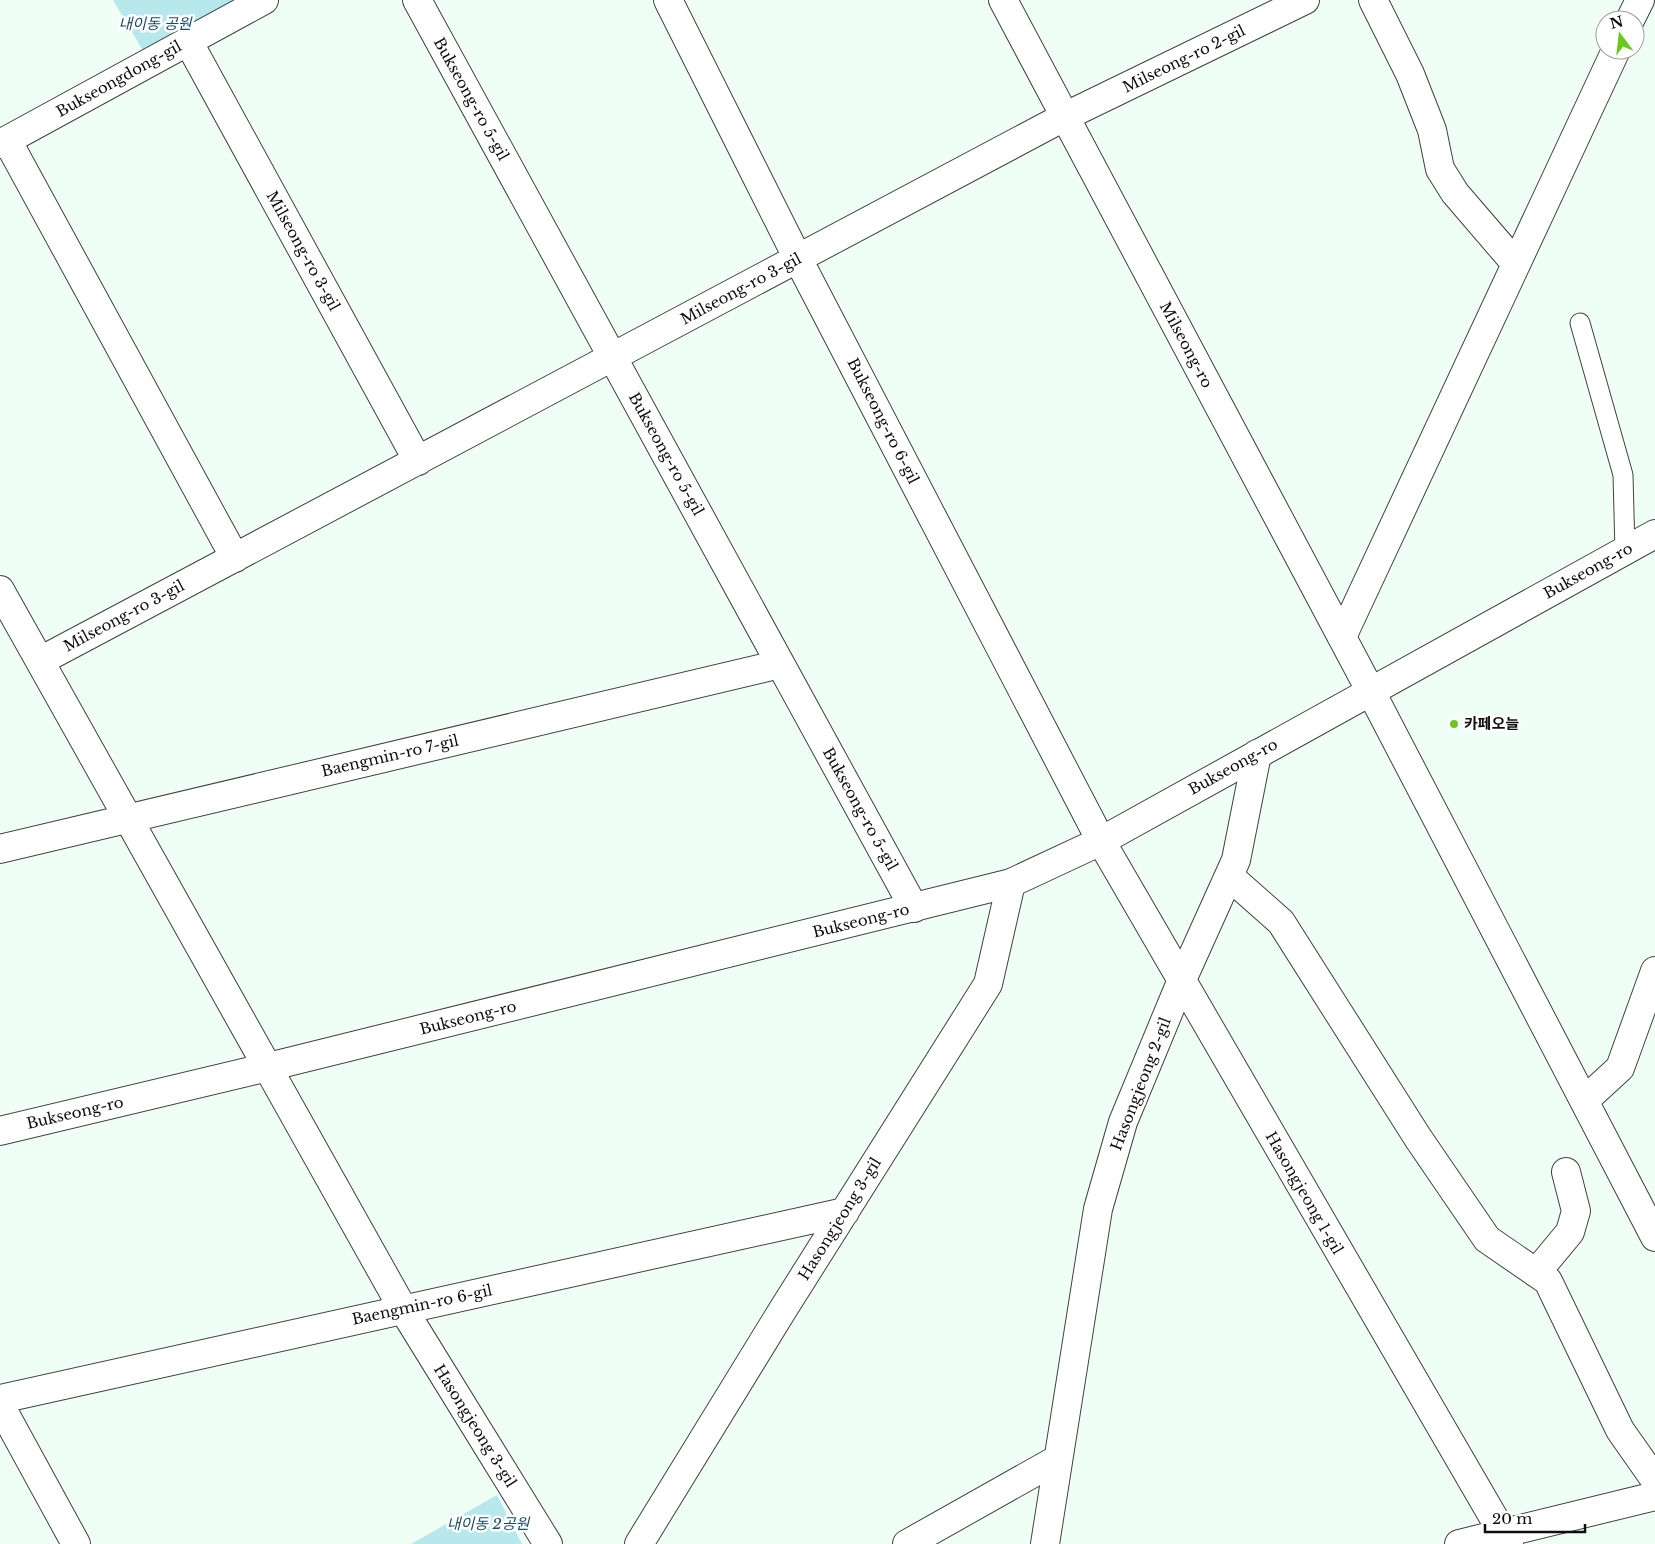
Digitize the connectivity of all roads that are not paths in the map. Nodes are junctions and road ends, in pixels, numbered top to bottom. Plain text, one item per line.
1 (264, 0) edge
2 (417, 0) edge
3 (668, 0) edge
4 (1003, 0) edge
5 (1305, 0) edge
6 (1372, 0) edge
7 (188, 41) junction
8 (1611, 60) edge
9 (1064, 118) junction
10 (3, 142) edge
11 (798, 259) junction
12 (1516, 264) junction
13 (1580, 323) dead end
14 (613, 357) junction
15 (418, 461) junction
16 (1655, 534) edge
17 (1625, 551) junction
18 (235, 558) junction
19 (0, 590) edge
20 (1342, 637) junction
21 (40, 661) junction
22 (780, 664) junction
23 (1370, 690) junction
24 (1256, 754) junction
25 (128, 818) junction
26 (1101, 841) junction
27 (0, 849) edge
28 (1229, 876) junction
29 (1011, 883) junction
30 (914, 908) junction
31 (1655, 971) edge
32 (1181, 982) junction
33 (268, 1067) junction
34 (1584, 1101) junction
35 (0, 1131) edge
36 (1566, 1172) dead end
37 (845, 1212) junction
38 (1655, 1237) edge
39 (1536, 1273) junction
40 (403, 1309) junction
41 (0, 1399) edge
42 (0, 1405) edge
43 (1058, 1459) junction
44 (1655, 1480) edge
45 (1655, 1496) edge
46 (1506, 1538) edge
47 (76, 1544) edge
48 (548, 1544) edge
49 (639, 1544) edge
50 (907, 1544) edge
51 (1045, 1544) edge
52 (1459, 1544) edge

1 - 7 street, Bukseongdong-gil
2 - 14 street, Bukseong-ro 5-gil
3 - 11 street, Bukseong-ro 6-gil
4 - 9 street, Milseong-ro
5 - 9 street, Milseong-ro 2-gil
6 - 12 street
7 - 10 street, Bukseongdong-gil
7 - 15 street, Milseong-ro 3-gil
8 - 12 street
9 - 11 street, Milseong-ro 3-gil
9 - 20 street, Milseong-ro
10 - 18 street
11 - 14 street, Milseong-ro 3-gil
11 - 26 street, Bukseong-ro 6-gil
12 - 20 street
13 - 17 lane
14 - 15 street, Milseong-ro 3-gil
14 - 22 street, Bukseong-ro 5-gil
15 - 18 street, Milseong-ro 3-gil
16 - 17 street, Bukseong-ro
17 - 23 street, Bukseong-ro
18 - 21 street, Milseong-ro 3-gil
19 - 21 street, Hasongjeong 3-gil
20 - 23 street, Milseong-ro
21 - 25 street, Hasongjeong 3-gil
22 - 25 street, Baengmin-ro 7-gil
22 - 30 street, Bukseong-ro 5-gil
23 - 24 street, Bukseong-ro
23 - 34 street, Milseong-ro
24 - 26 street, Bukseong-ro
24 - 28 street, Hasongjeong 2-gil
25 - 27 street, Baengmin-ro 7-gil
25 - 33 street, Hasongjeong 3-gil
26 - 29 street, Bukseong-ro
26 - 32 street, Hasongjeong 1-gil
28 - 32 street, Hasongjeong 2-gil
28 - 39 street
29 - 30 street, Bukseong-ro
29 - 37 street, Hasongjeong 3-gil
30 - 33 street, Bukseong-ro
31 - 34 street
32 - 43 street, Hasongjeong 2-gil
32 - 46 street, Hasongjeong 1-gil
33 - 35 street, Bukseong-ro
33 - 40 street, Hasongjeong 3-gil
34 - 38 street, Milseong-ro
36 - 39 street
37 - 40 street, Baengmin-ro 6-gil
37 - 49 street, Hasongjeong 3-gil
39 - 44 street
40 - 41 street, Baengmin-ro 6-gil
40 - 48 street, Hasongjeong 3-gil
42 - 47 street
43 - 50 street
43 - 51 street, Hasongjeong 2-gil
45 - 46 street
46 - 52 street

